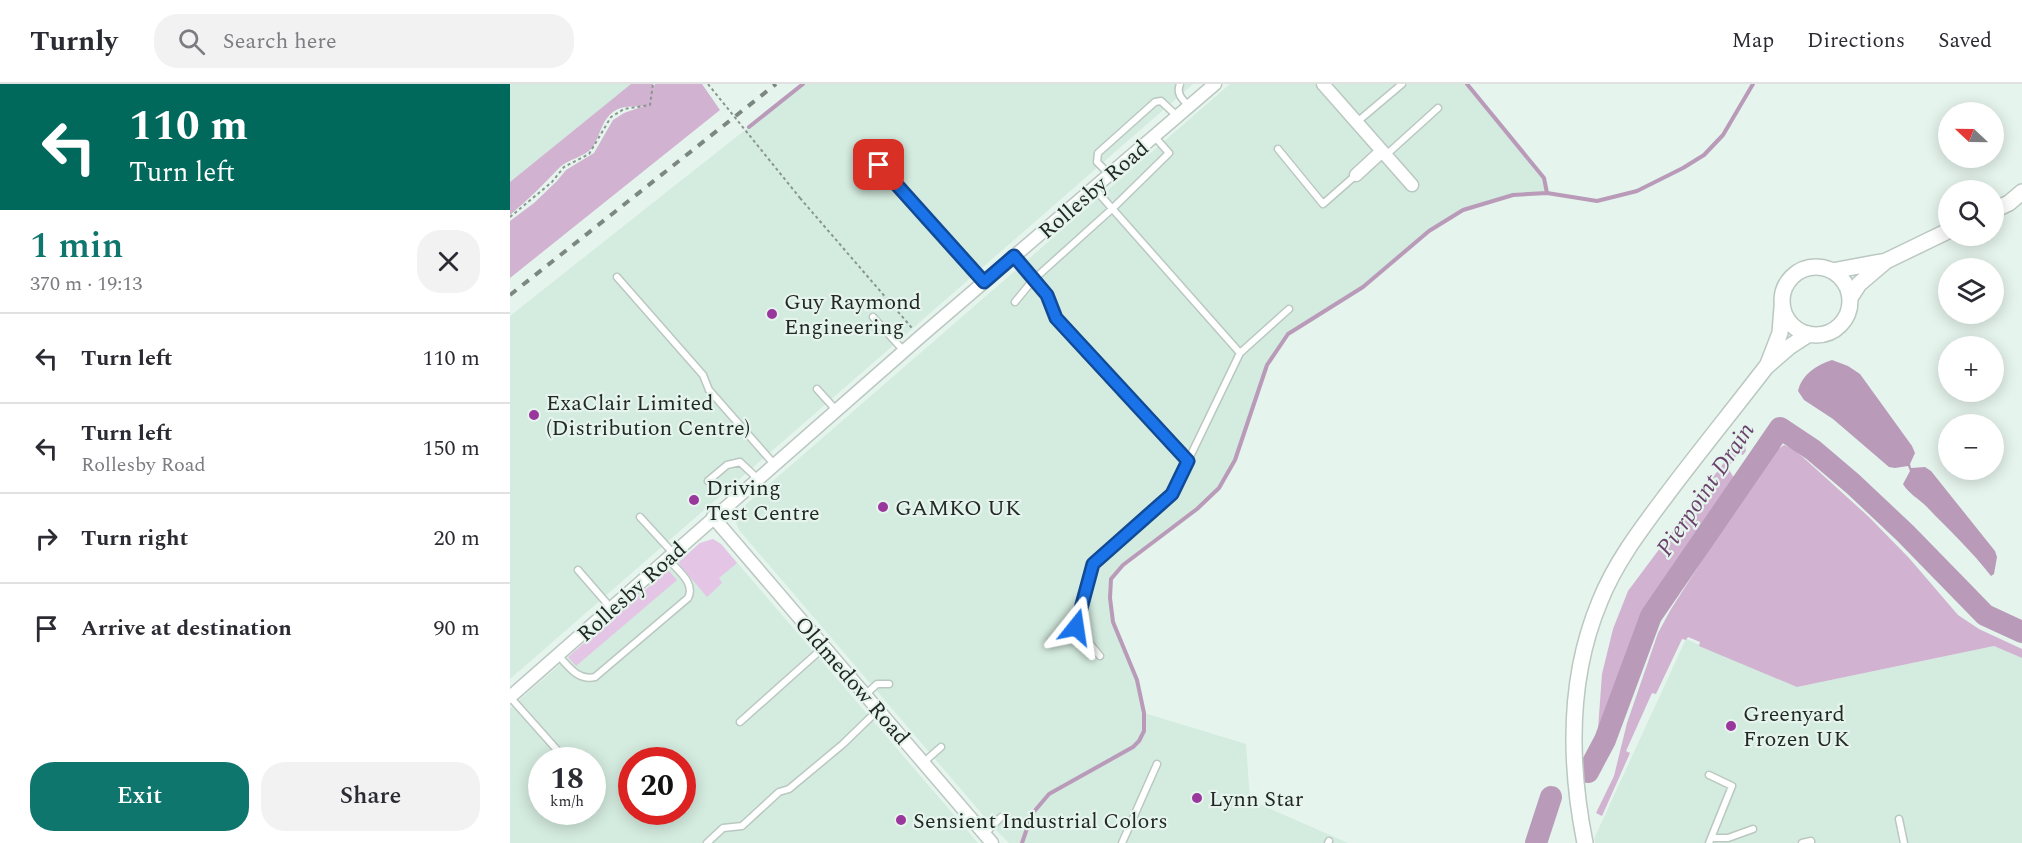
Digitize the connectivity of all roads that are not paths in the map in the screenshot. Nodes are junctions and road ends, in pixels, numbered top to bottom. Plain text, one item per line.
1 (1180, 84) edge
2 (1215, 84) edge
3 (1323, 84) edge
4 (1402, 84) edge
5 (1190, 106) junction
6 (1438, 108) dead end
7 (1177, 117) junction
8 (1357, 123) junction
9 (1154, 136) junction
10 (864, 149) dead end
11 (1278, 149) dead end
12 (1384, 153) junction
13 (1109, 175) junction
14 (1356, 175) joint
15 (1412, 185) dead end
16 (1094, 188) junction
17 (2022, 192) edge
18 (2016, 202) edge
19 (1113, 208) junction
20 (1938, 236) edge
21 (1014, 256) junction
22 (1886, 261) junction
23 (1832, 271) junction
24 (617, 277) dead end
25 (1033, 280) junction
26 (984, 282) junction
27 (1850, 298) junction
28 (1015, 302) dead end
29 (1782, 303) junction
30 (1289, 309) dead end
31 (873, 317) dead end
32 (1809, 334) junction
33 (904, 351) junction
34 (1240, 353) junction
35 (1766, 367) junction
36 (817, 389) dead end
37 (836, 411) junction
38 (1188, 461) junction
39 (774, 464) junction
40 (758, 478) junction
41 (708, 481) dead end
42 (640, 517) dead end
43 (714, 517) junction
44 (670, 555) junction
45 (578, 570) dead end
46 (611, 608) junction
47 (825, 647) junction
48 (558, 655) junction
49 (1100, 656) dead end
50 (889, 684) dead end
51 (865, 695) junction
52 (510, 697) edge
53 (879, 710) junction
54 (740, 722) dead end
55 (554, 747) edge
56 (941, 747) dead end
57 (924, 762) junction
58 (1157, 764) dead end
59 (1710, 775) dead end
60 (1001, 817) dead end
61 (1899, 819) dead end
62 (1753, 829) dead end
63 (989, 839) edge
64 (1710, 840) edge
65 (707, 843) edge
66 (1122, 843) edge
67 (1585, 843) edge
68 (1802, 843) edge
69 (1811, 843) edge
70 (1904, 843) edge

1 - 5 lane
2 - 5 street, Rollesby Road
3 - 8 street
4 - 8 lane
5 - 7 street, Rollesby Road
6 - 12 lane
7 - 9 street, Rollesby Road
7 - 13 lane
8 - 12 street
9 - 13 street, Rollesby Road
9 - 19 lane
10 - 26 lane
11 - 14 lane
12 - 14 street
12 - 15 street
13 - 16 street, Rollesby Road
16 - 19 lane
16 - 21 street, Rollesby Road
17 - 18 street
19 - 25 lane
19 - 34 lane
20 - 22 street
21 - 25 lane
21 - 26 street, Rollesby Road
22 - 23 street
22 - 27 street
23 - 27 street
23 - 29 street
24 - 39 lane
25 - 28 lane
25 - 38 lane
26 - 33 street, Rollesby Road
27 - 32 street
29 - 32 street
29 - 35 street
30 - 34 lane
31 - 33 lane
32 - 35 street
33 - 37 street, Rollesby Road
34 - 38 lane
35 - 67 street
36 - 37 lane
37 - 39 street, Rollesby Road
38 - 49 lane
39 - 40 street, Rollesby Road
40 - 41 lane
40 - 43 street, Rollesby Road
42 - 44 lane
43 - 44 street, Rollesby Road
43 - 47 street, Oldmedow Road
44 - 46 street, Rollesby Road
44 - 48 lane
45 - 46 lane
46 - 48 street, Rollesby Road
47 - 51 street, Oldmedow Road
47 - 54 lane
48 - 52 street, Rollesby Road
50 - 51 lane
51 - 53 street, Oldmedow Road
52 - 55 lane
53 - 57 street, Oldmedow Road
53 - 65 lane
56 - 57 lane
57 - 63 street, Oldmedow Road
58 - 66 lane
59 - 64 lane
60 - 63 lane
61 - 70 lane
62 - 64 lane
68 - 69 lane

